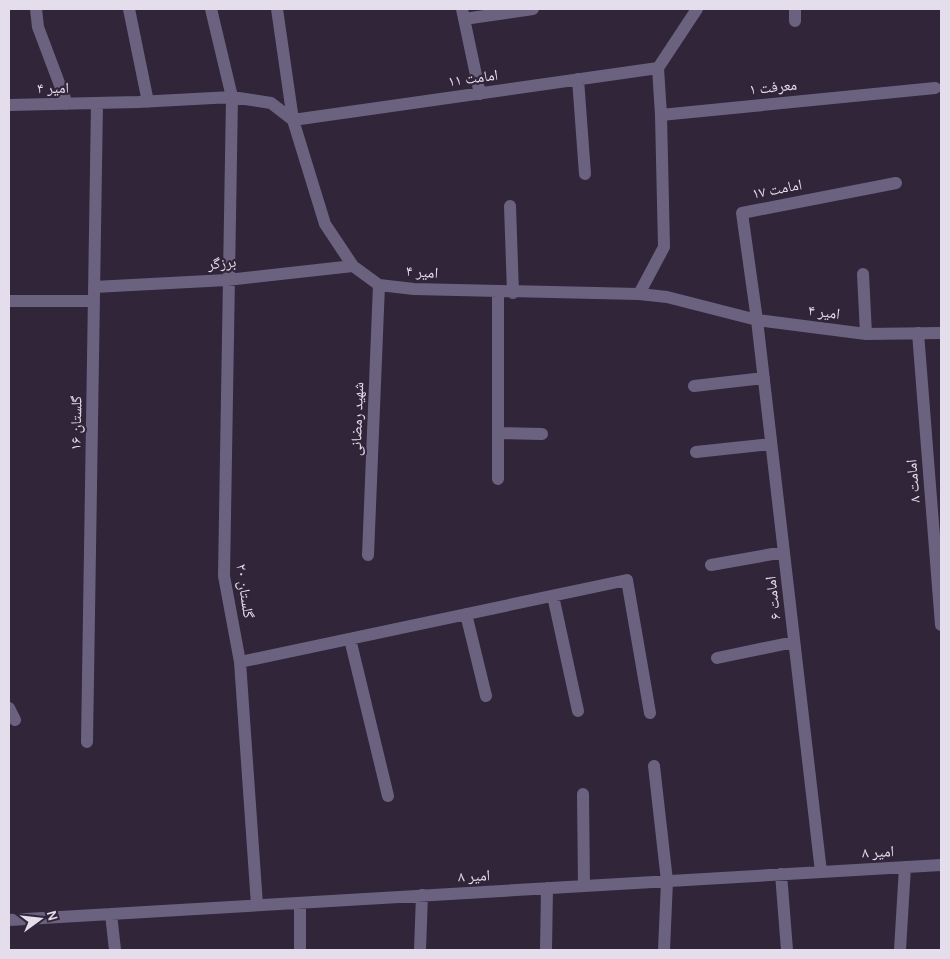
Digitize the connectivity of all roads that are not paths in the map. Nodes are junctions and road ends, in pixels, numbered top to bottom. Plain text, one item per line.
1 (36, 9) edge
2 (130, 9) edge
3 (211, 9) edge
4 (277, 9) edge
5 (533, 9) edge
6 (697, 9) edge
7 (463, 14) edge
8 (658, 68) junction
9 (578, 79) junction
10 (935, 88) dead end
11 (480, 94) junction
12 (232, 97) junction
13 (148, 102) junction
14 (97, 103) junction
15 (67, 104) junction
16 (9, 105) edge
17 (662, 115) junction
18 (293, 120) junction
19 (586, 174) dead end
20 (896, 183) dead end
21 (510, 206) dead end
22 (353, 266) junction
23 (863, 274) dead end
24 (227, 280) junction
25 (379, 284) junction
26 (94, 287) junction
27 (498, 291) junction
28 (513, 293) junction
29 (639, 294) junction
30 (9, 301) edge
31 (94, 301) junction
32 (757, 320) junction
33 (866, 334) junction
34 (918, 334) junction
35 (941, 334) edge
36 (764, 378) junction
37 (694, 386) dead end
38 (498, 432) junction
39 (542, 434) dead end
40 (772, 444) junction
41 (696, 452) dead end
42 (498, 480) dead end
43 (784, 552) junction
44 (368, 555) dead end
45 (711, 565) dead end
46 (553, 596) junction
47 (466, 614) junction
48 (941, 626) edge
49 (350, 638) junction
50 (794, 642) junction
51 (717, 658) dead end
52 (240, 662) junction
53 (486, 696) dead end
54 (9, 708) edge
55 (578, 711) dead end
56 (650, 712) dead end
57 (15, 720) dead end
58 (87, 742) dead end
59 (654, 766) dead end
60 (583, 794) dead end
61 (388, 796) dead end
62 (941, 864) edge
63 (905, 867) junction
64 (821, 872) junction
65 (782, 874) junction
66 (667, 881) junction
67 (584, 886) junction
68 (547, 888) junction
69 (422, 896) junction
70 (300, 903) junction
71 (257, 905) junction
72 (111, 914) junction
73 (9, 920) edge
74 (115, 950) edge
75 (300, 950) edge
76 (420, 950) edge
77 (546, 950) edge
78 (664, 950) edge
79 (786, 950) edge
80 (900, 950) edge

1 - 15 street
2 - 13 street
3 - 12 street, گلستان ۲۰
4 - 18 street
5 - 7 street
6 - 8 street
7 - 11 street
8 - 9 street, امامت ۱۱
8 - 17 street
9 - 11 street, امامت ۱۱
9 - 19 street
10 - 17 street, معرفت ۱
11 - 18 street, امامت ۱۱
12 - 13 street, امیر ۴
12 - 18 street, امیر ۴
12 - 24 street, گلستان ۲۰
13 - 14 street, امیر ۴
14 - 15 street, امیر ۴
14 - 26 street, گلستان ۱۶
15 - 16 street, امیر ۴
17 - 29 street
18 - 22 street, امیر ۴
20 - 32 street, امامت ۱۷
21 - 28 street
22 - 24 street, برزگر
22 - 25 street, امیر ۴
23 - 33 street
24 - 26 street, برزگر
24 - 52 street, گلستان ۲۰
25 - 27 street, امیر ۴
25 - 44 street, شهید رمضانی
26 - 31 street, گلستان ۱۶
27 - 28 street, امیر ۴
27 - 38 street
28 - 29 street, امیر ۴
29 - 32 street, امیر ۴
30 - 31 street
31 - 58 street, گلستان ۱۶
32 - 33 street, امیر ۴
32 - 36 street, امامت ۶
33 - 34 street, امیر ۴
34 - 35 street, امیر ۴
34 - 48 street, امامت ۸
36 - 37 street
36 - 40 street, امامت ۶
38 - 39 street
38 - 42 street
40 - 41 street
40 - 43 street, امامت ۶
43 - 45 street
43 - 50 street, امامت ۶
46 - 47 street
46 - 55 street
46 - 56 street
47 - 49 street
47 - 53 street
49 - 52 street
49 - 61 street
50 - 51 street
50 - 64 street, امامت ۶
52 - 71 street, گلستان ۲۰
54 - 57 street
59 - 66 street
60 - 67 street
62 - 63 street, امیر ۸
63 - 64 street, امیر ۸
63 - 80 street
64 - 65 street, امیر ۸
65 - 66 street, امیر ۸
65 - 79 street
66 - 67 street, امیر ۸
66 - 78 street
67 - 68 street, امیر ۸
68 - 69 street, امیر ۸
68 - 77 street
69 - 70 street, امیر ۸
69 - 76 street
70 - 71 street, امیر ۸
70 - 75 street
71 - 72 street, امیر ۸
72 - 73 street, امیر ۸
72 - 74 street

